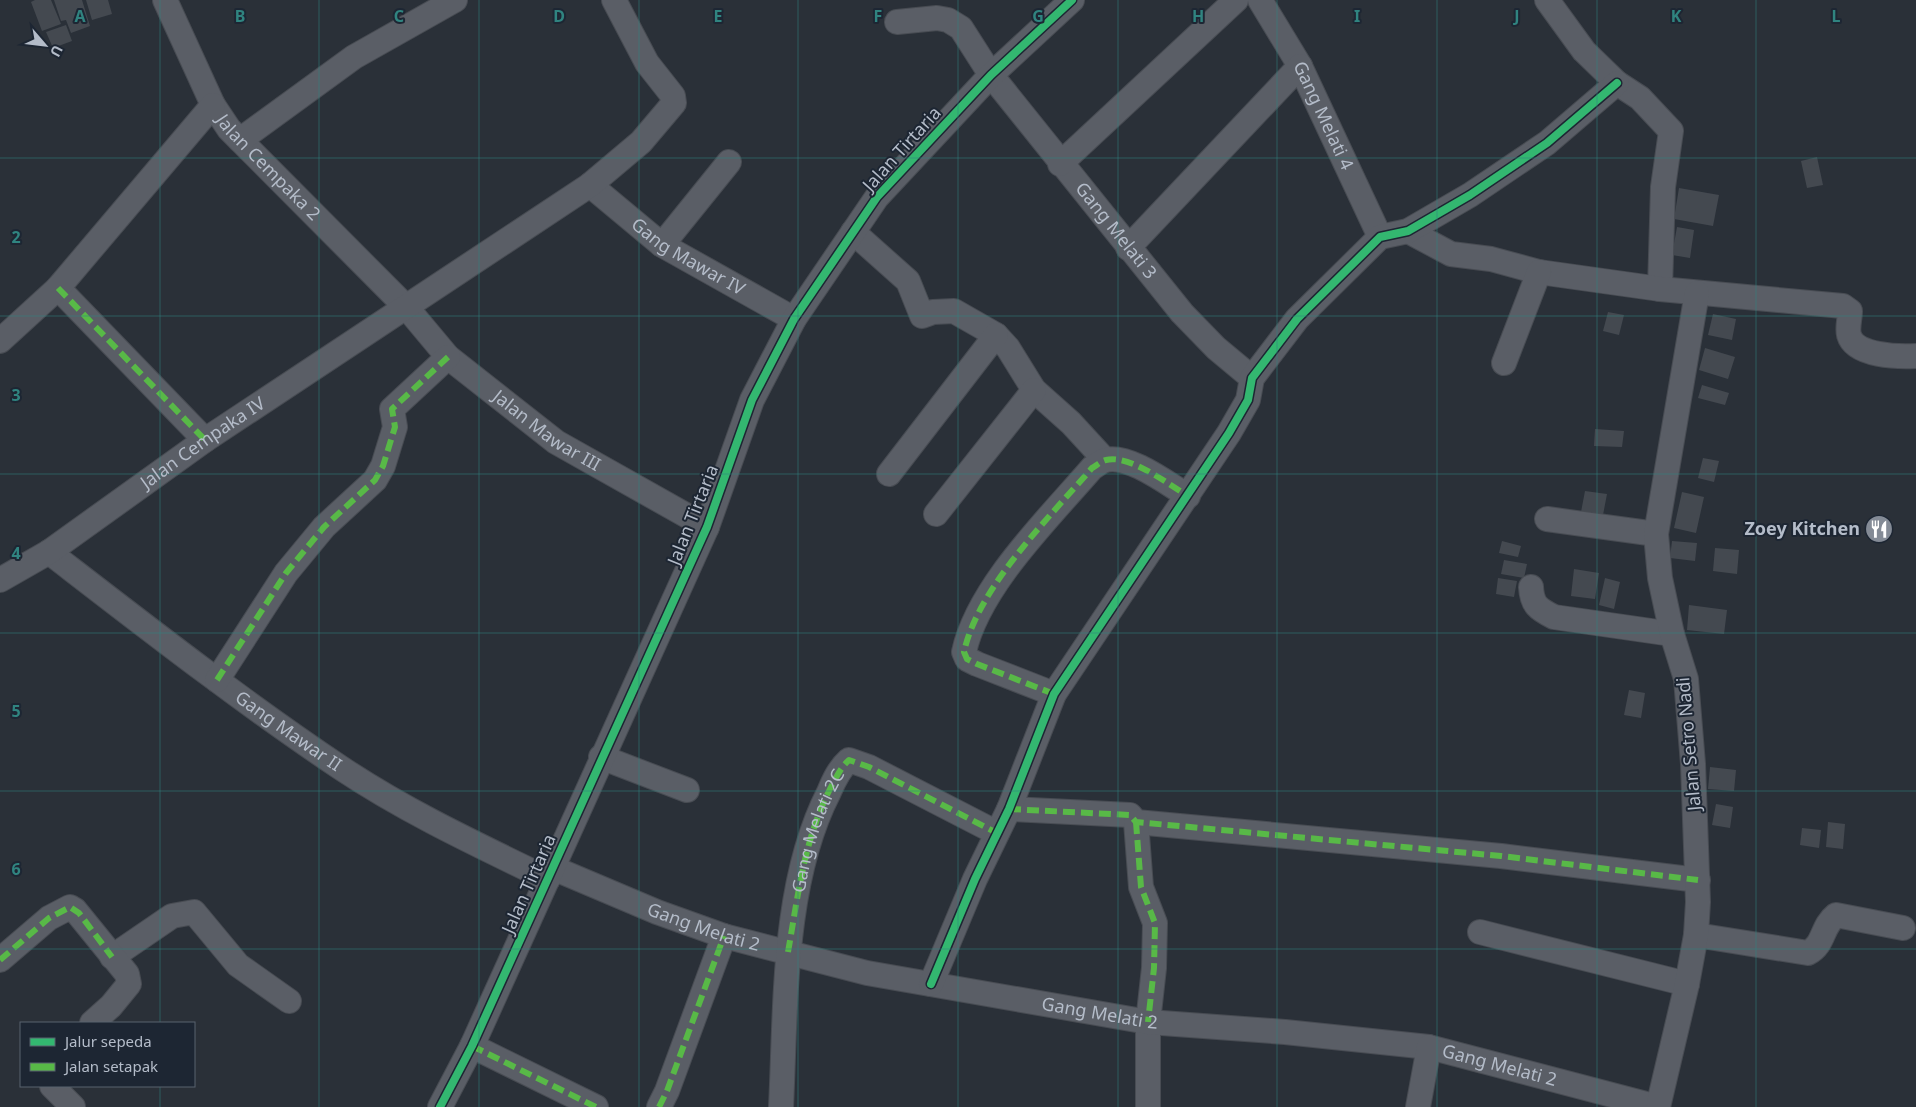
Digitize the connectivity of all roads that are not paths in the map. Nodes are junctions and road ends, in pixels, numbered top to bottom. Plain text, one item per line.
1 (165, 0) edge
2 (455, 0) edge
3 (614, 0) edge
4 (1072, 0) edge
5 (1236, 0) edge
6 (1548, 0) edge
7 (1266, 2) edge
8 (897, 22) dead end
9 (1300, 66) junction
10 (991, 75) junction
11 (1617, 83) junction
12 (212, 105) junction
13 (240, 140) junction
14 (729, 162) dead end
15 (1060, 164) junction
16 (590, 185) junction
17 (1408, 231) junction
18 (853, 232) junction
19 (1380, 236) junction
20 (662, 245) junction
21 (1128, 248) junction
22 (1539, 272) junction
23 (58, 288) junction
24 (1660, 289) junction
25 (1697, 293) junction
26 (406, 308) junction
27 (794, 319) junction
28 (996, 335) junction
29 (0, 341) edge
30 (1916, 356) edge
31 (448, 357) junction
32 (1504, 363) dead end
33 (1252, 378) junction
34 (1034, 390) junction
35 (205, 440) junction
36 (1105, 460) junction
37 (889, 474) dead end
38 (1188, 496) junction
39 (936, 514) dead end
40 (1547, 519) dead end
41 (707, 527) junction
42 (1656, 534) junction
43 (49, 552) junction
44 (0, 580) edge
45 (1531, 587) dead end
46 (1672, 634) junction
47 (217, 680) junction
48 (1054, 694) junction
49 (601, 757) junction
50 (687, 790) dead end
51 (1009, 809) junction
52 (1136, 822) junction
53 (997, 833) junction
54 (550, 874) junction
55 (1698, 880) junction
56 (1903, 928) dead end
57 (1480, 932) dead end
58 (1696, 935) junction
59 (724, 936) junction
60 (788, 952) junction
61 (112, 958) junction
62 (0, 960) edge
63 (931, 984) junction
64 (1687, 984) junction
65 (289, 1001) dead end
66 (93, 1022) edge
67 (1148, 1022) junction
68 (472, 1046) junction
69 (1429, 1047) junction
70 (53, 1087) edge
71 (663, 1099) edge
72 (73, 1107) edge
73 (440, 1107) edge
74 (596, 1107) edge
75 (781, 1107) edge
76 (1148, 1107) edge
77 (1418, 1107) edge
78 (1658, 1107) edge

1 - 12 street, Jalan Cempaka 2
2 - 13 street
3 - 16 street, Jalan Cempaka IV
4 - 10 street, Jalan Tirtaria
5 - 15 street
6 - 11 street
7 - 9 street, Gang Melati 4
8 - 10 street, Gang Melati 3
9 - 19 street, Gang Melati 4
9 - 21 street
10 - 15 street, Gang Melati 3
10 - 18 street, Jalan Tirtaria
11 - 17 street
11 - 24 street
12 - 13 street, Jalan Cempaka 2
12 - 23 street
13 - 26 street, Jalan Cempaka 2
14 - 20 street
15 - 21 street, Gang Melati 3
16 - 20 street, Gang Mawar IV
16 - 26 street, Jalan Cempaka IV
17 - 19 street
17 - 22 street
18 - 27 street, Jalan Tirtaria
18 - 28 street
19 - 33 street
20 - 27 street, Gang Mawar IV
21 - 33 street, Gang Melati 3
22 - 24 street
22 - 32 street
23 - 29 street
23 - 35 street
24 - 25 street
25 - 30 street
25 - 42 street, Jalan Setro Nadi
26 - 31 street, Jalan Mawar III
26 - 35 street, Jalan Cempaka IV
27 - 41 street, Jalan Tirtaria
28 - 34 street
28 - 37 street
31 - 41 street, Jalan Mawar III
31 - 47 street
33 - 38 street
34 - 36 street
34 - 39 street
35 - 43 street, Jalan Cempaka IV
36 - 38 street
36 - 48 street
38 - 48 street
40 - 42 street
41 - 49 street, Jalan Tirtaria
42 - 46 street, Jalan Setro Nadi
43 - 44 street, Jalan Cempaka IV
43 - 47 street, Gang Mawar II
45 - 46 street
46 - 55 street, Jalan Setro Nadi
47 - 54 street, Gang Mawar II
48 - 51 street
49 - 50 street
49 - 54 street, Jalan Tirtaria
51 - 52 street
51 - 53 street
52 - 55 street
52 - 67 street
53 - 60 street, Gang Melati 2C
53 - 63 street
54 - 59 street, Gang Melati 2
54 - 68 street, Jalan Tirtaria
55 - 58 street, Jalan Setro Nadi
56 - 58 street
57 - 64 street
58 - 64 street, Jalan Setro Nadi
59 - 60 street, Gang Melati 2
59 - 71 street
60 - 63 street, Gang Melati 2
60 - 75 street
61 - 62 street
61 - 65 street
61 - 66 street
63 - 67 street, Gang Melati 2
64 - 78 street, Jalan Setro Nadi
67 - 69 street, Gang Melati 2
67 - 76 street
68 - 73 street, Jalan Tirtaria
68 - 74 street
69 - 77 street
69 - 78 street, Gang Melati 2
70 - 72 street

